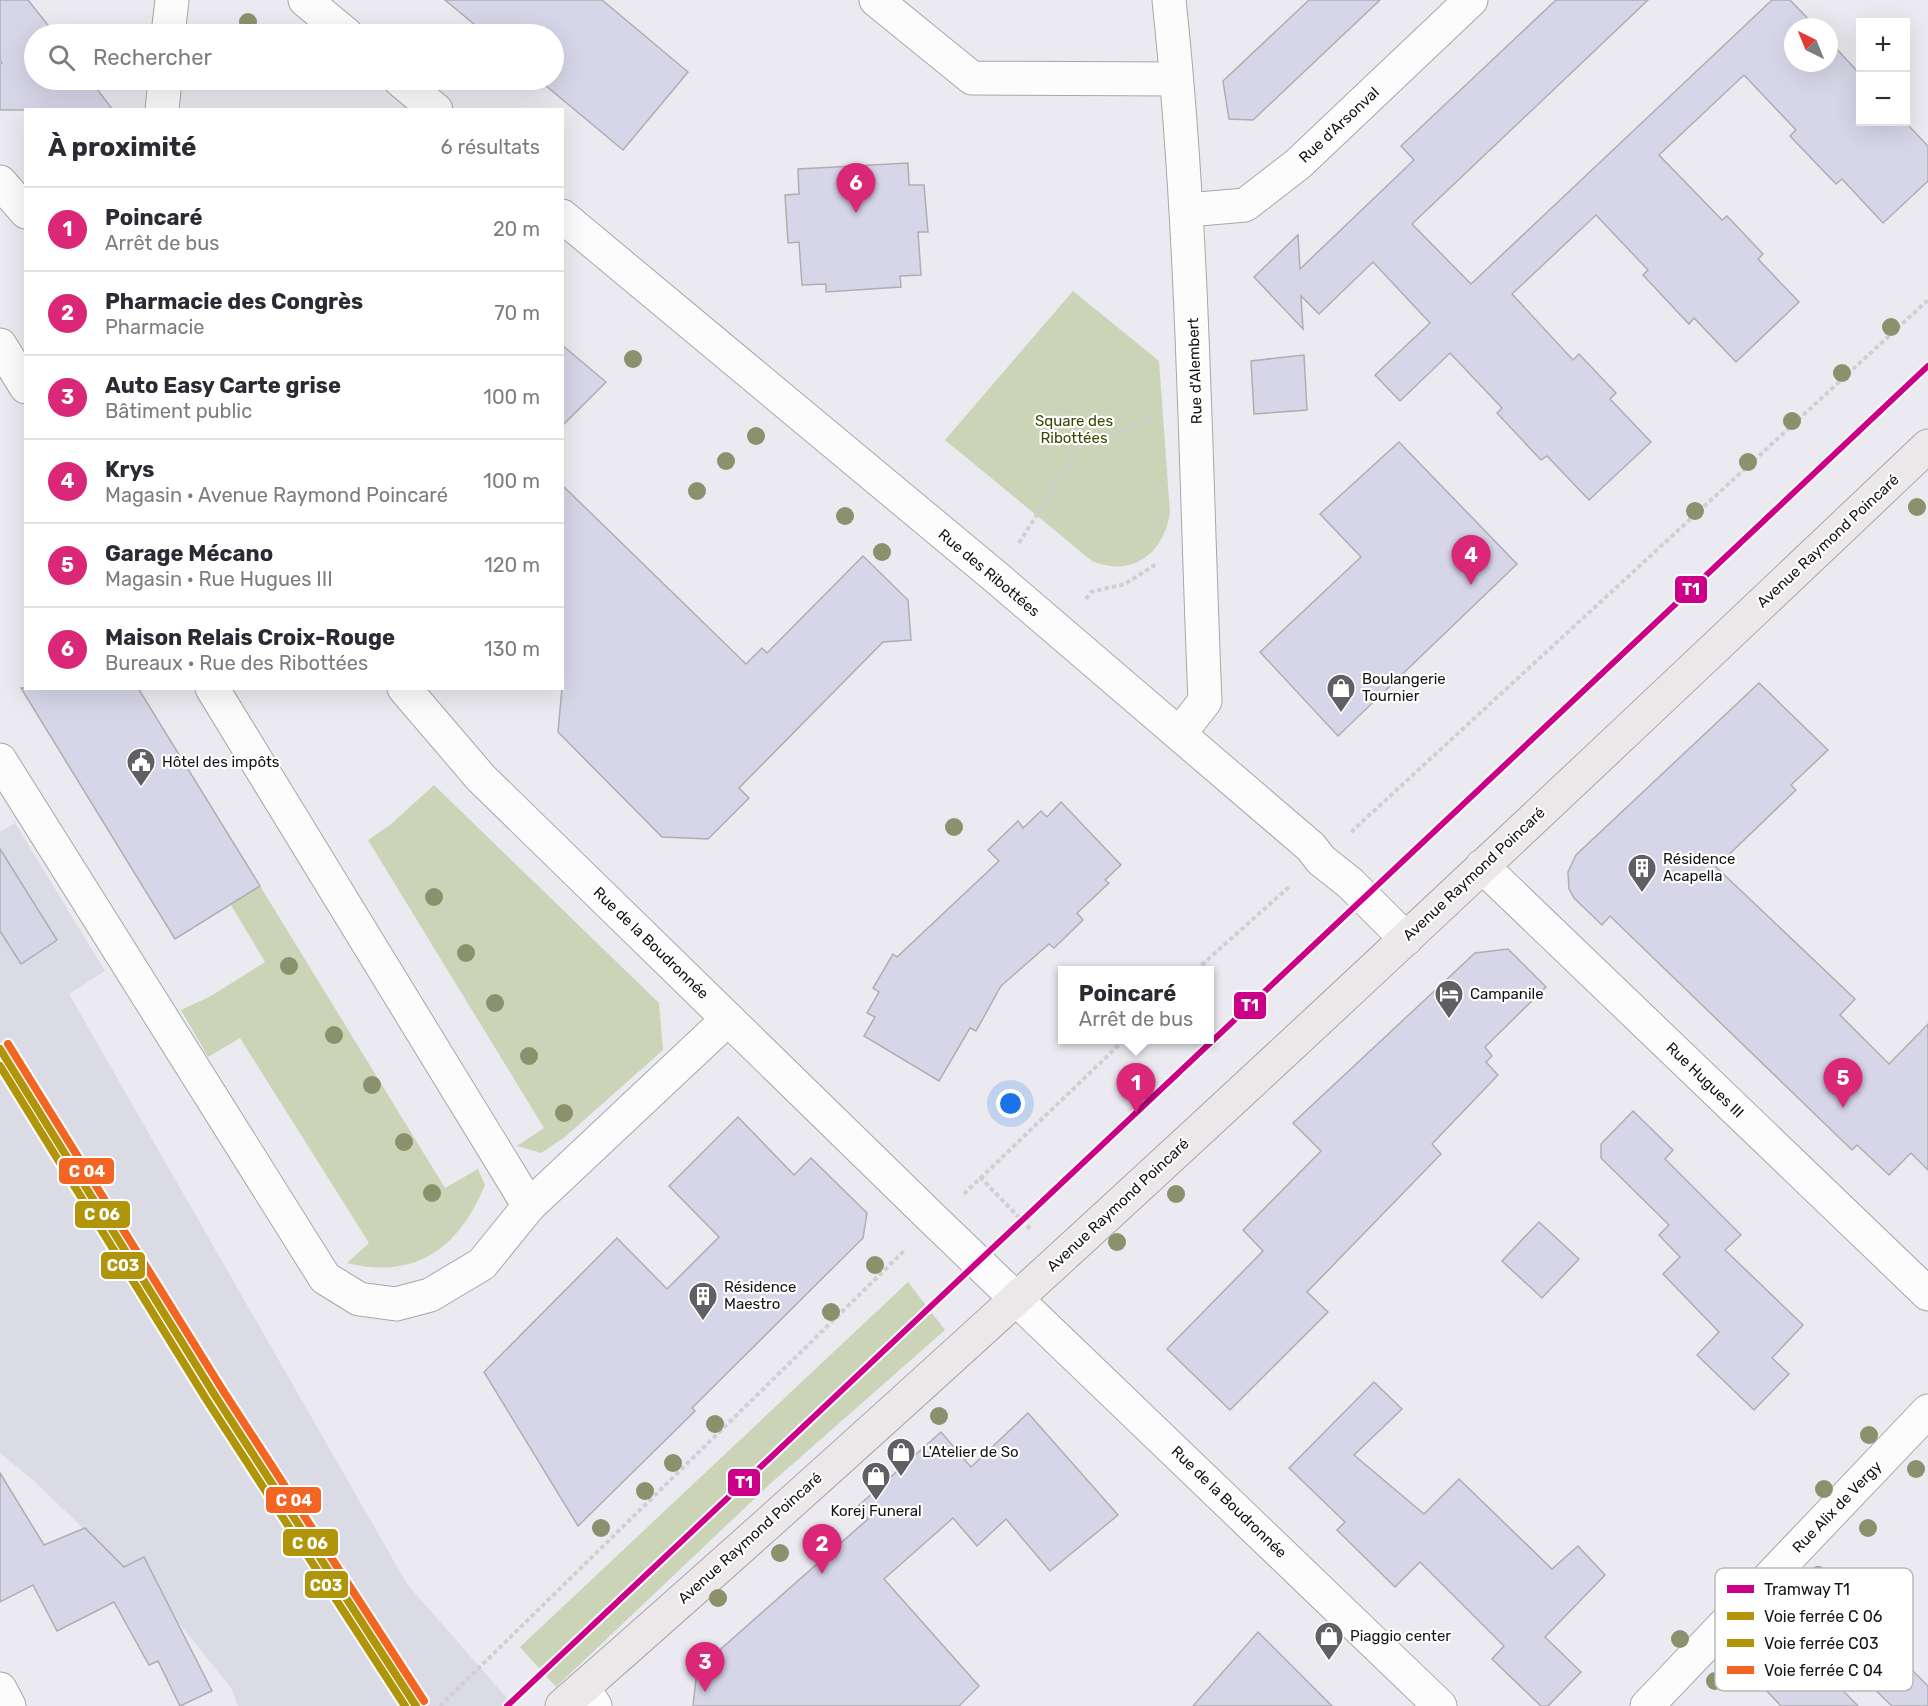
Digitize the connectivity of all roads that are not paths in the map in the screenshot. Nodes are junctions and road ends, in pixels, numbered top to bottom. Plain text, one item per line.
1 (172, 0) edge
2 (305, 0) edge
3 (876, 0) edge
4 (1169, 0) edge
5 (1471, 0) edge
6 (169, 24) edge
7 (334, 24) edge
8 (1176, 79) junction
9 (164, 90) edge
10 (412, 90) edge
11 (162, 108) edge
12 (434, 108) edge
13 (0, 182) edge
14 (24, 210) edge
15 (1188, 210) junction
16 (564, 218) edge
17 (0, 345) edge
18 (24, 384) edge
19 (1928, 446) edge
20 (213, 690) edge
21 (406, 690) edge
22 (1180, 733) junction
23 (0, 760) edge
24 (1482, 866) junction
25 (1406, 939) junction
26 (728, 1019) junction
27 (529, 1206) junction
28 (1928, 1294) edge
29 (1017, 1298) junction
30 (1928, 1411) edge
31 (1778, 1568) edge
32 (1715, 1635) edge
33 (0, 1689) edge
34 (580, 1700) edge
35 (9, 1706) edge
36 (1440, 1706) edge
37 (1647, 1706) edge

1 - 6 street
2 - 7 street
3 - 8 street
4 - 8 street, Rue d'Alembert
5 - 15 street, Rue d'Arsonval
8 - 15 street, Rue d'Alembert
9 - 11 street
10 - 12 street
13 - 14 street
15 - 22 street, Rue d'Alembert
16 - 22 street, Rue des Ribottées
17 - 18 street
19 - 24 main road, Avenue Raymond Poincaré
20 - 27 street
21 - 26 street, Rue de la Boudronnée
22 - 25 street, Rue des Ribottées
23 - 27 street
24 - 25 main road, Avenue Raymond Poincaré
24 - 28 street, Rue Hugues III
25 - 29 main road, Avenue Raymond Poincaré
26 - 27 street
26 - 29 street, Rue de la Boudronnée
29 - 34 main road, Avenue Raymond Poincaré
29 - 36 street, Rue de la Boudronnée
30 - 31 street, Rue Alix de Vergy
32 - 37 street, Rue Alix de Vergy
33 - 35 street

